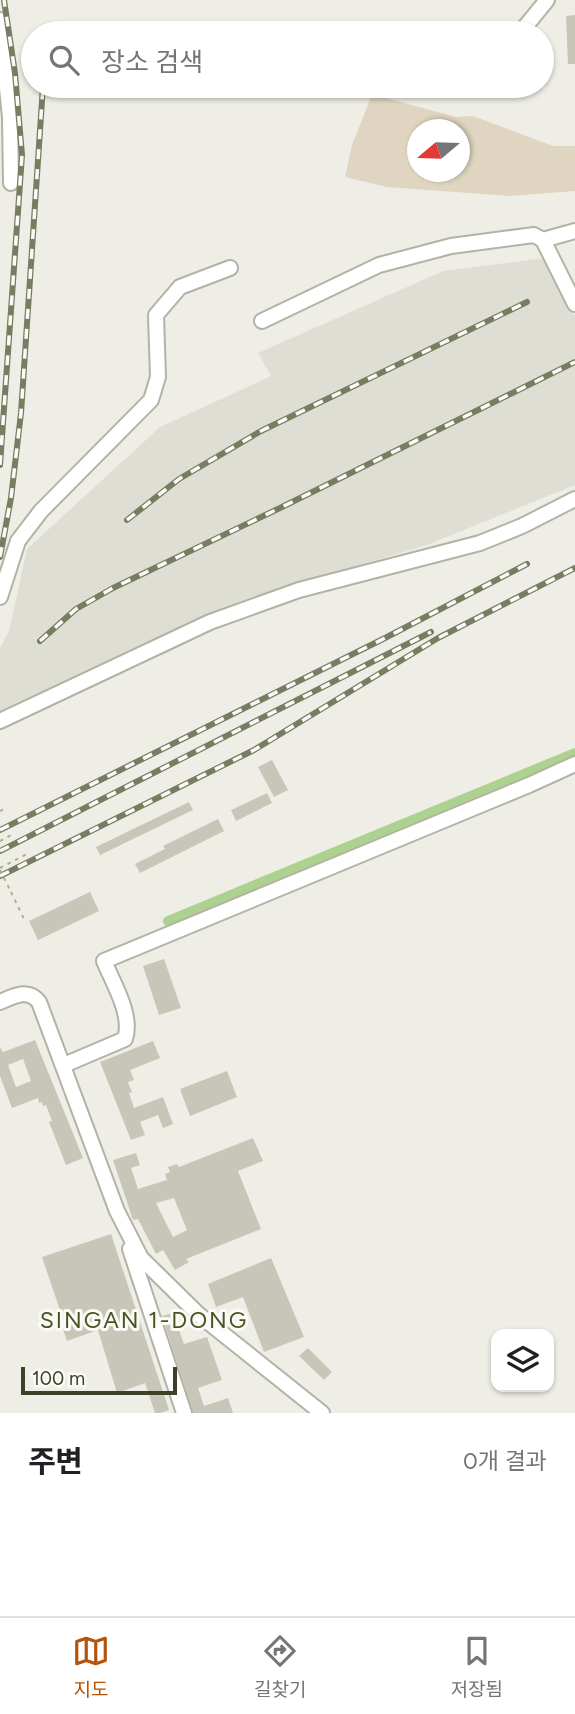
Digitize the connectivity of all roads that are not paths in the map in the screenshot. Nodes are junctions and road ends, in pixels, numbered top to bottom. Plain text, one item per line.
1 (547, 0) edge
2 (0, 20) edge
3 (530, 21) edge
4 (11, 183) dead end
5 (575, 231) edge
6 (543, 240) junction
7 (229, 268) dead end
8 (575, 304) edge
9 (262, 321) dead end
10 (575, 499) edge
11 (0, 597) edge
12 (0, 722) edge
13 (575, 764) edge
14 (0, 1002) edge
15 (64, 1065) junction
16 (117, 1211) junction
17 (184, 1413) edge
18 (322, 1413) edge

1 - 3 street
2 - 4 street
5 - 6 street
6 - 8 street
6 - 9 street
7 - 11 street
10 - 12 street
13 - 15 street
14 - 15 street
15 - 16 street
16 - 17 street
16 - 18 street

